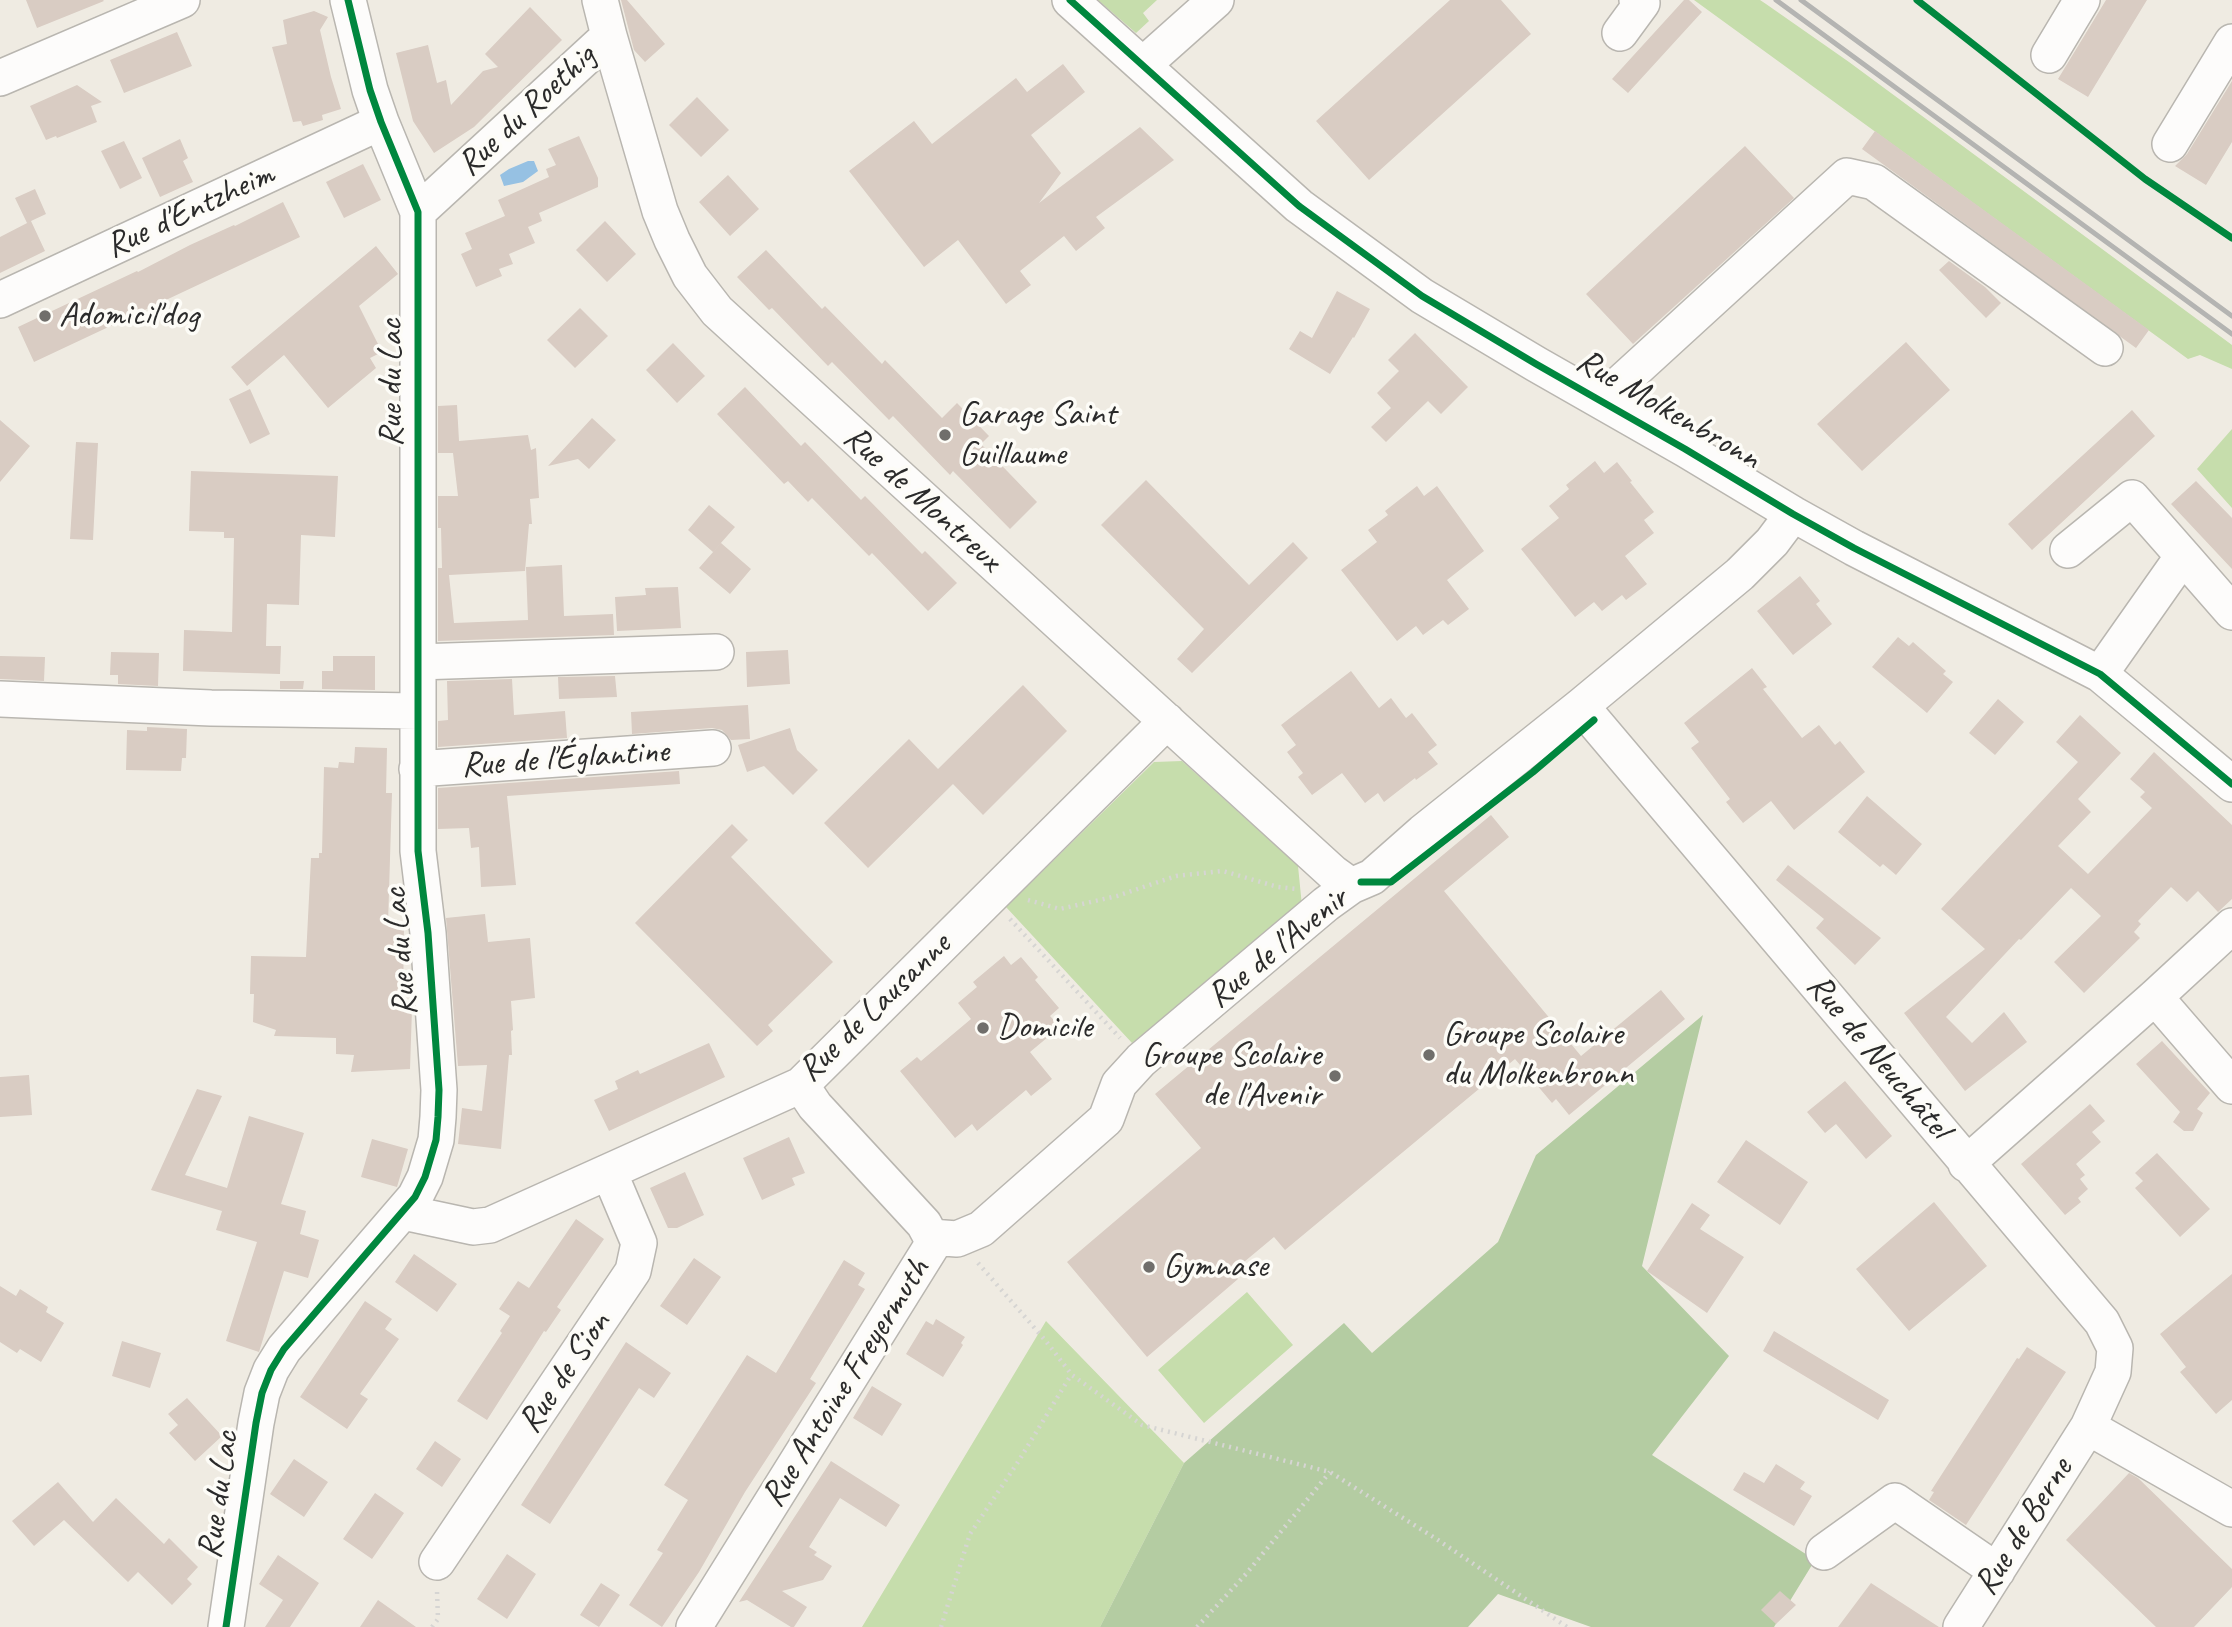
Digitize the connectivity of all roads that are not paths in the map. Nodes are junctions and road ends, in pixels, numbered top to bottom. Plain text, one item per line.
1 (182, 0) edge
2 (348, 0) edge
3 (600, 0) edge
4 (1070, 0) edge
5 (1216, 0) edge
6 (1637, 0) edge
7 (2082, 0) edge
8 (1620, 33) dead end
9 (609, 36) junction
10 (2232, 42) edge
11 (2049, 55) dead end
12 (1143, 65) junction
13 (0, 78) edge
14 (381, 122) junction
15 (2170, 144) dead end
16 (418, 212) junction
17 (0, 300) edge
18 (2105, 348) dead end
19 (1602, 400) junction
20 (1793, 514) junction
21 (2068, 551) dead end
22 (2183, 556) junction
23 (2232, 612) edge
24 (716, 652) dead end
25 (418, 662) junction
26 (2100, 674) junction
27 (0, 699) edge
28 (1581, 706) junction
29 (418, 711) junction
30 (1167, 721) junction
31 (713, 748) dead end
32 (417, 769) junction
33 (2232, 783) edge
34 (1342, 879) junction
35 (2232, 926) edge
36 (2155, 997) junction
37 (801, 1085) junction
38 (2232, 1086) edge
39 (1966, 1164) junction
40 (609, 1171) junction
41 (403, 1212) junction
42 (944, 1238) junction
43 (2088, 1427) junction
44 (2232, 1509) edge
45 (1824, 1552) dead end
46 (437, 1562) road end
47 (1997, 1571) junction
48 (226, 1627) edge
49 (694, 1627) edge
50 (1961, 1627) edge

1 - 13 street
2 - 14 street
3 - 9 street, Rue du Roethig
4 - 12 street, Rue Molkenbronn
5 - 12 street
6 - 8 street
7 - 11 street
9 - 16 street, Rue du Roethig
9 - 30 street, Rue de Montreux
10 - 15 street
12 - 19 street, Rue Molkenbronn
14 - 16 street
14 - 17 street, Rue d'Entzheim
16 - 25 street, Rue du Lac
18 - 19 street
19 - 20 street, Rue Molkenbronn
20 - 26 street, Rue Molkenbronn
20 - 28 street, Rue de l'Avenir
21 - 22 street
22 - 23 street
22 - 26 street
24 - 25 street
25 - 29 street, Rue du Lac
26 - 33 street, Rue Molkenbronn
27 - 29 street
28 - 34 street, Rue de l'Avenir
28 - 39 street, Rue de Neuchâtel
29 - 32 street, Rue du Lac
30 - 34 street, Rue de Montreux
30 - 37 street, Rue de Lausanne
31 - 32 street, Rue de l'Églantine
32 - 41 street, Rue du Lac
34 - 42 street, Rue de l'Avenir
35 - 36 street
36 - 38 street
36 - 39 street
37 - 40 street, Rue de Lausanne
37 - 42 street, Rue Antoine Freyermuth
39 - 43 street, Rue de Neuchâtel
40 - 41 street, Rue de Lausanne
40 - 46 street, Rue de Sion
41 - 48 street, Rue du Lac
42 - 49 street, Rue Antoine Freyermuth
43 - 44 street
43 - 47 street, Rue de Berne
45 - 47 street
47 - 50 street, Rue de Berne

